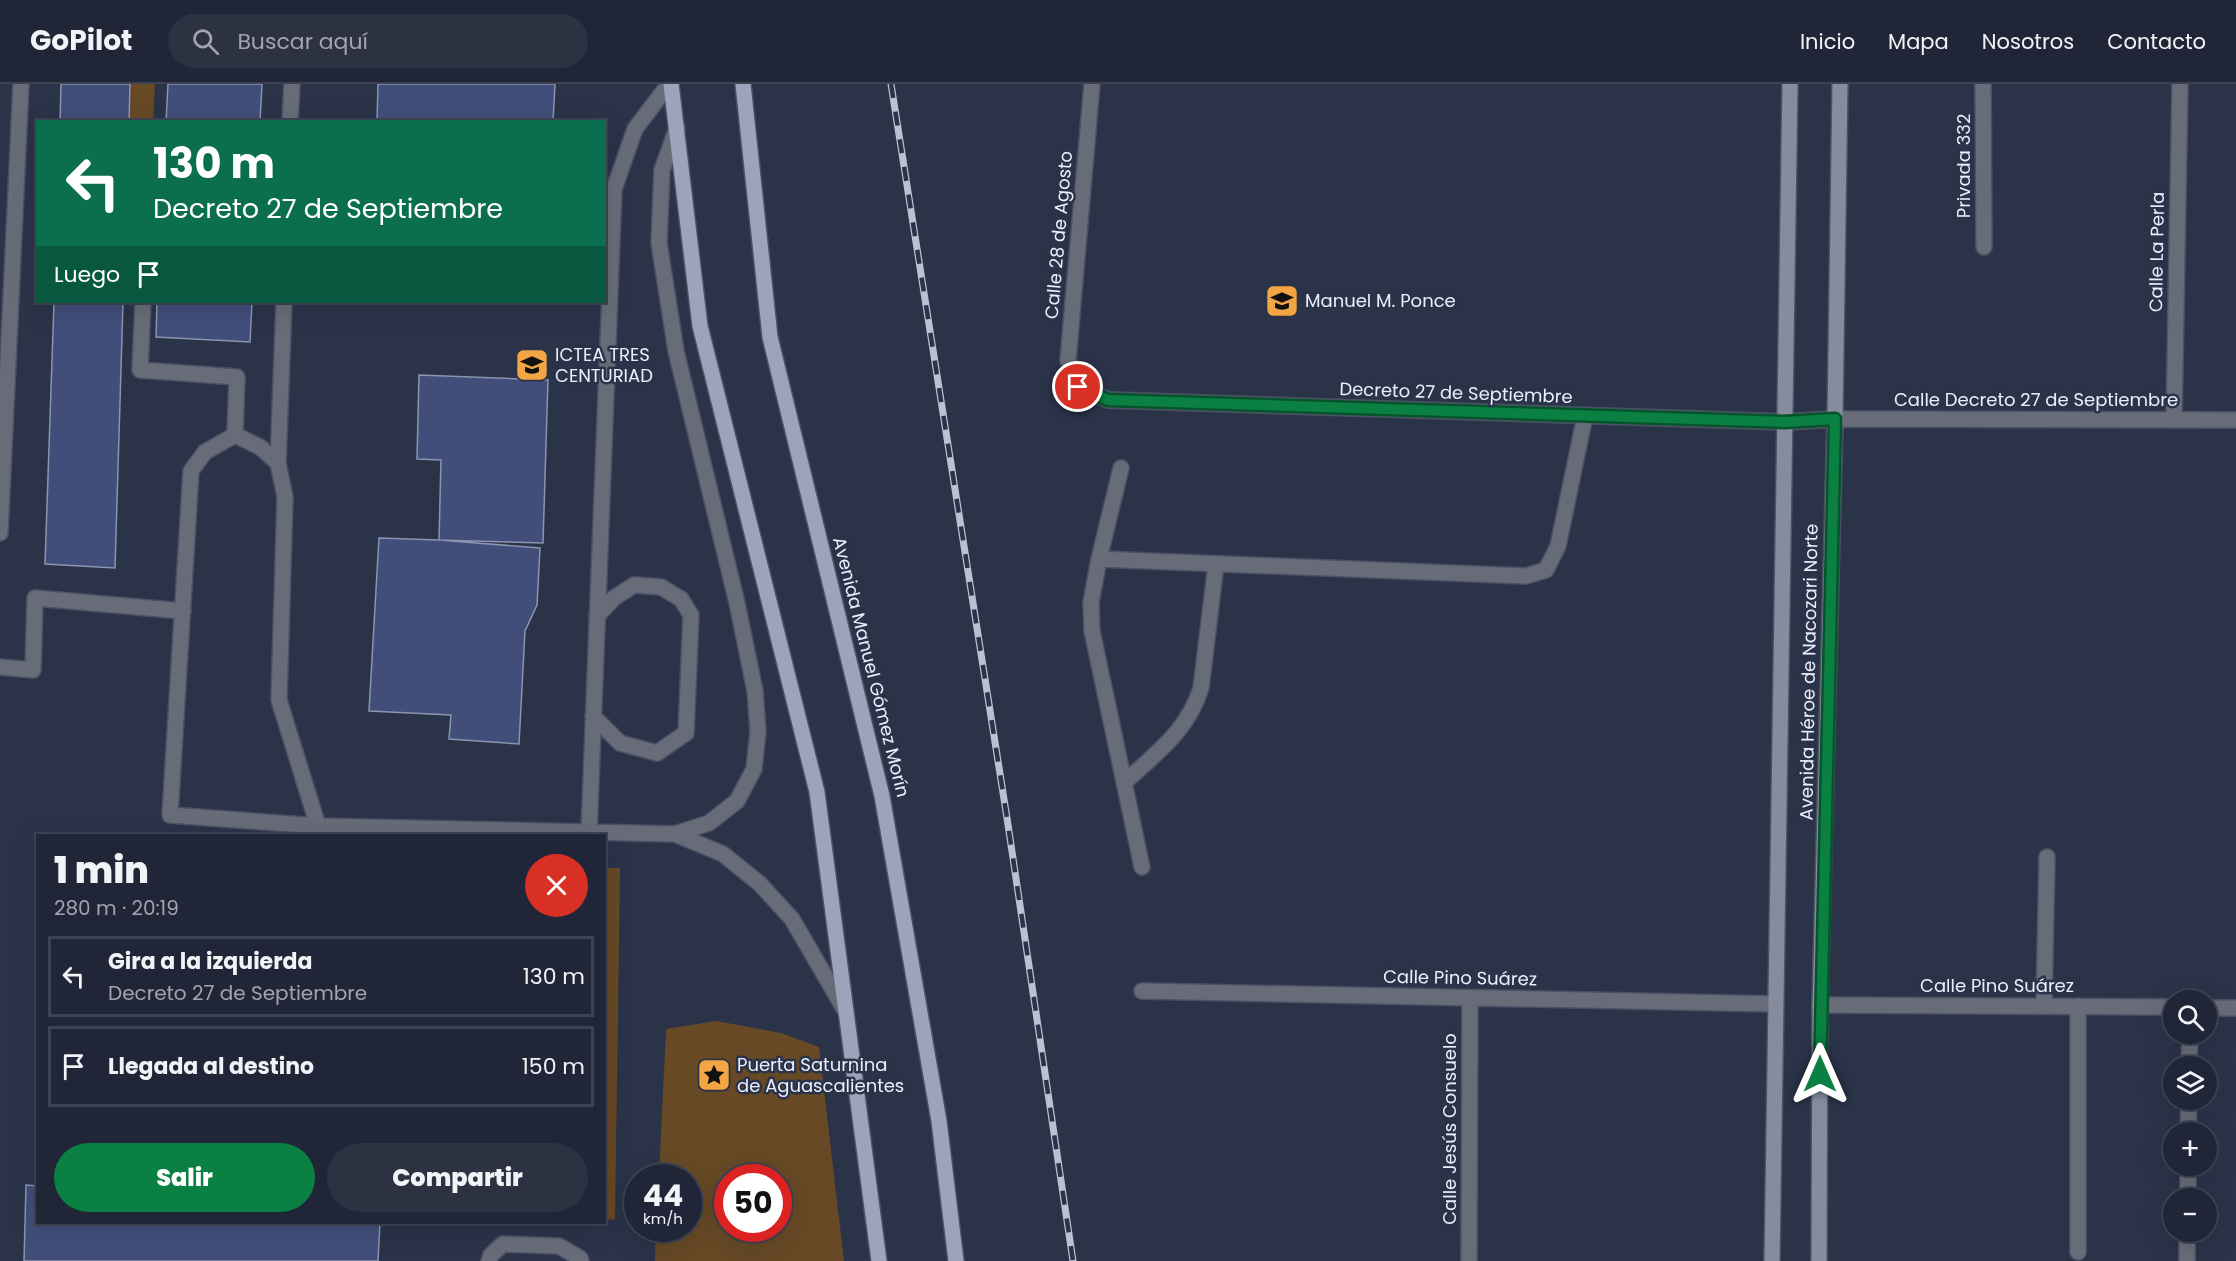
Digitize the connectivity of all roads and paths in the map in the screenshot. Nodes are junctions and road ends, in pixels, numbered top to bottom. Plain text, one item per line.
1 (21, 84) edge
2 (292, 84) edge
3 (670, 84) edge
4 (743, 84) edge
5 (1092, 84) edge
6 (1790, 84) edge
7 (1840, 84) edge
8 (1983, 84) edge
9 (2180, 84) edge
10 (290, 120) edge
11 (677, 128) junction
12 (1984, 247) dead end
13 (143, 303) edge
14 (284, 303) edge
15 (1078, 387) joint
16 (1585, 416) junction
17 (1835, 419) junction
18 (2174, 420) junction
19 (2236, 420) edge
20 (1784, 422) junction
21 (235, 435) junction
22 (278, 463) junction
23 (1121, 468) dead end
24 (0, 533) edge
25 (1098, 559) junction
26 (1216, 564) junction
27 (183, 611) junction
28 (597, 616) junction
29 (0, 667) edge
30 (593, 716) junction
31 (1124, 783) junction
32 (318, 826) junction
33 (589, 832) junction
34 (675, 834) junction
35 (2047, 857) dead end
36 (1142, 867) dead end
37 (1142, 991) dead end
38 (1470, 998) junction
39 (1776, 1004) junction
40 (1820, 1005) junction
41 (2044, 1006) junction
42 (2078, 1006) junction
43 (2163, 1007) edge
44 (2217, 1008) edge
45 (2236, 1008) edge
46 (848, 1016) junction
47 (2187, 1242) edge
48 (2078, 1252) dead end
49 (489, 1261) edge
50 (581, 1261) edge
51 (879, 1261) edge
52 (956, 1261) edge
53 (1469, 1261) edge
54 (1772, 1261) edge
55 (1819, 1261) edge
56 (2187, 1261) edge

1 - 24 street
2 - 10 street
3 - 11 main road
3 - 28 street
4 - 52 main road, Avenida Manuel Gómez Morín
5 - 15 street, Calle 28 de Agosto
6 - 20 main road, Avenida Héroe de Nacozari Norte
7 - 17 main road, Avenida Héroe de Nacozari Norte
8 - 12 street, Privada 332
9 - 18 street, Calle La Perla
11 - 34 street
11 - 46 main road
13 - 21 street
14 - 22 street
15 - 16 street, Decreto 27 de Septiembre
16 - 20 street, Decreto 27 de Septiembre
16 - 26 street
17 - 18 street, Calle Decreto 27 de Septiembre
17 - 20 street, Decreto 27 de Septiembre
17 - 40 main road, Avenida Héroe de Nacozari Norte
18 - 19 street, Calle Decreto 27 de Septiembre
20 - 39 main road, Avenida Héroe de Nacozari Norte
21 - 22 street
21 - 27 street
22 - 32 street
23 - 25 street
25 - 26 street
25 - 31 street
26 - 31 street
27 - 29 street
27 - 32 street
28 - 30 street
28 - 30 street
30 - 33 street
31 - 36 street
32 - 33 street
33 - 34 street
34 - 46 street
35 - 41 street
37 - 38 street, Calle Pino Suárez
38 - 39 street, Calle Pino Suárez
38 - 53 street, Calle Jesús Consuelo
39 - 54 main road, Avenida Héroe de Nacozari Norte
40 - 41 street, Calle Pino Suárez
40 - 55 main road, Avenida Héroe de Nacozari Norte
41 - 42 street, Calle Pino Suárez
42 - 43 street, Calle Pino Suárez
42 - 48 street
44 - 45 street
46 - 51 main road
47 - 56 street
49 - 50 street

